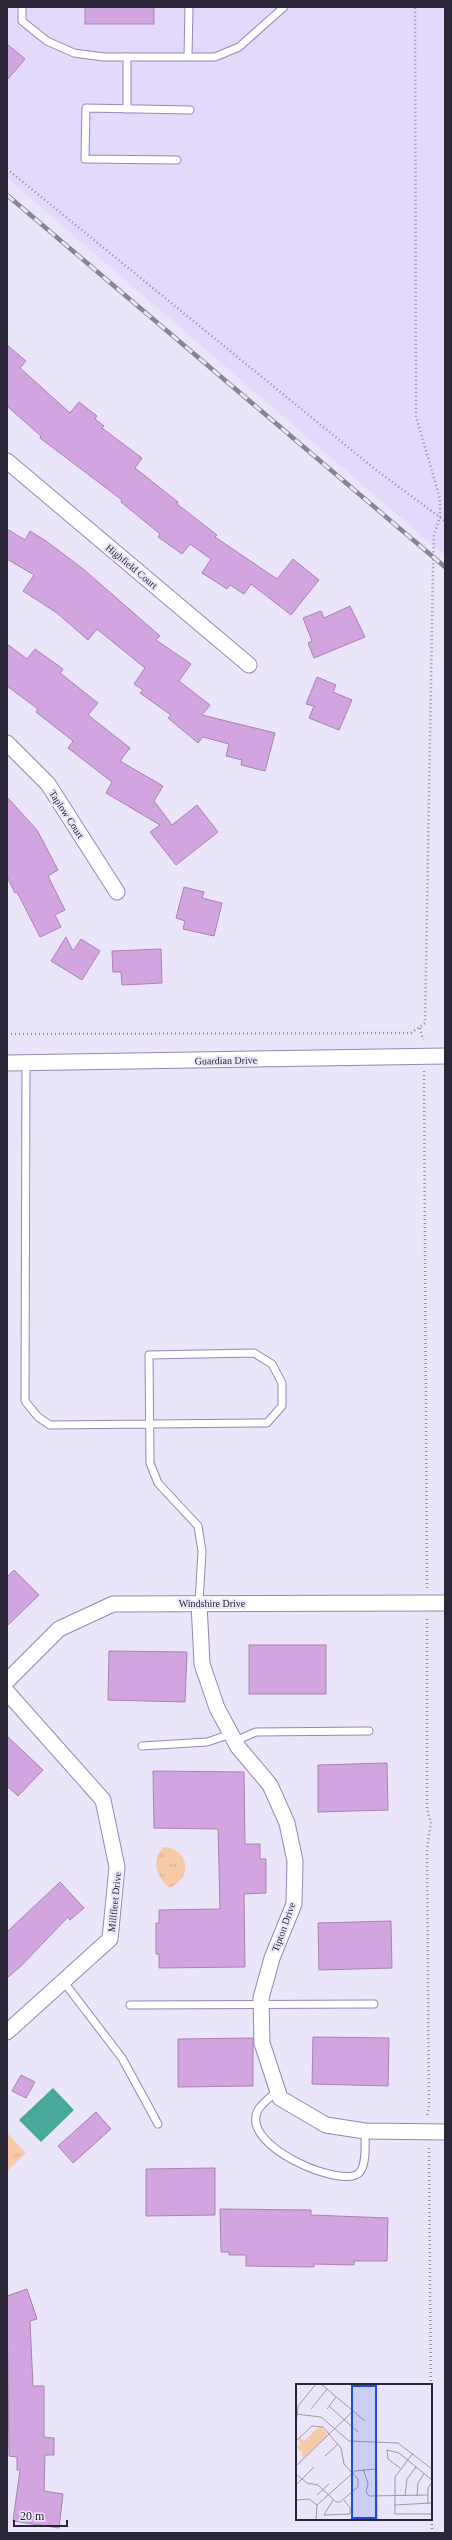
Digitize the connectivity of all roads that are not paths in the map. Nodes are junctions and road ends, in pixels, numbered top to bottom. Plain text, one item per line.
1 (22, 7) edge
2 (189, 7) edge
3 (284, 7) edge
4 (188, 56) junction
5 (127, 57) junction
6 (127, 109) junction
7 (190, 110) dead end
8 (177, 160) dead end
9 (10, 468) edge
10 (249, 665) dead end
11 (7, 743) edge
12 (117, 892) dead end
13 (445, 1056) edge
14 (7, 1063) edge
15 (26, 1063) junction
16 (149, 1424) junction
17 (199, 1603) junction
18 (445, 1603) edge
19 (7, 1681) edge
20 (7, 1692) edge
21 (369, 1731) dead end
22 (233, 1738) junction
23 (142, 1746) dead end
24 (63, 1981) junction
25 (261, 2004) junction
26 (374, 2004) dead end
27 (130, 2005) dead end
28 (7, 2032) edge
29 (278, 2090) junction
30 (158, 2124) dead end
31 (365, 2131) junction
32 (445, 2132) edge

1 - 5 lane
2 - 4 lane
3 - 4 lane
4 - 5 lane
5 - 6 lane
6 - 7 lane
6 - 8 lane
9 - 10 street, Highfield Court
11 - 12 street, Taplow Court
13 - 15 street, Guardian Drive
14 - 15 street, Guardian Drive
15 - 16 lane
16 - 16 lane
16 - 17 lane
17 - 18 street, Windshire Drive
17 - 19 street, Windshire Drive
17 - 22 street, Tipton Drive
20 - 24 street, Millfleet Drive
21 - 22 lane
22 - 23 lane
22 - 25 street, Tipton Drive
24 - 28 street, Millfleet Drive
24 - 30 lane
25 - 26 lane
25 - 27 lane
25 - 29 street, Tipton Drive
29 - 31 street, Tipton Drive
29 - 31 lane
31 - 32 street, Tipton Drive

